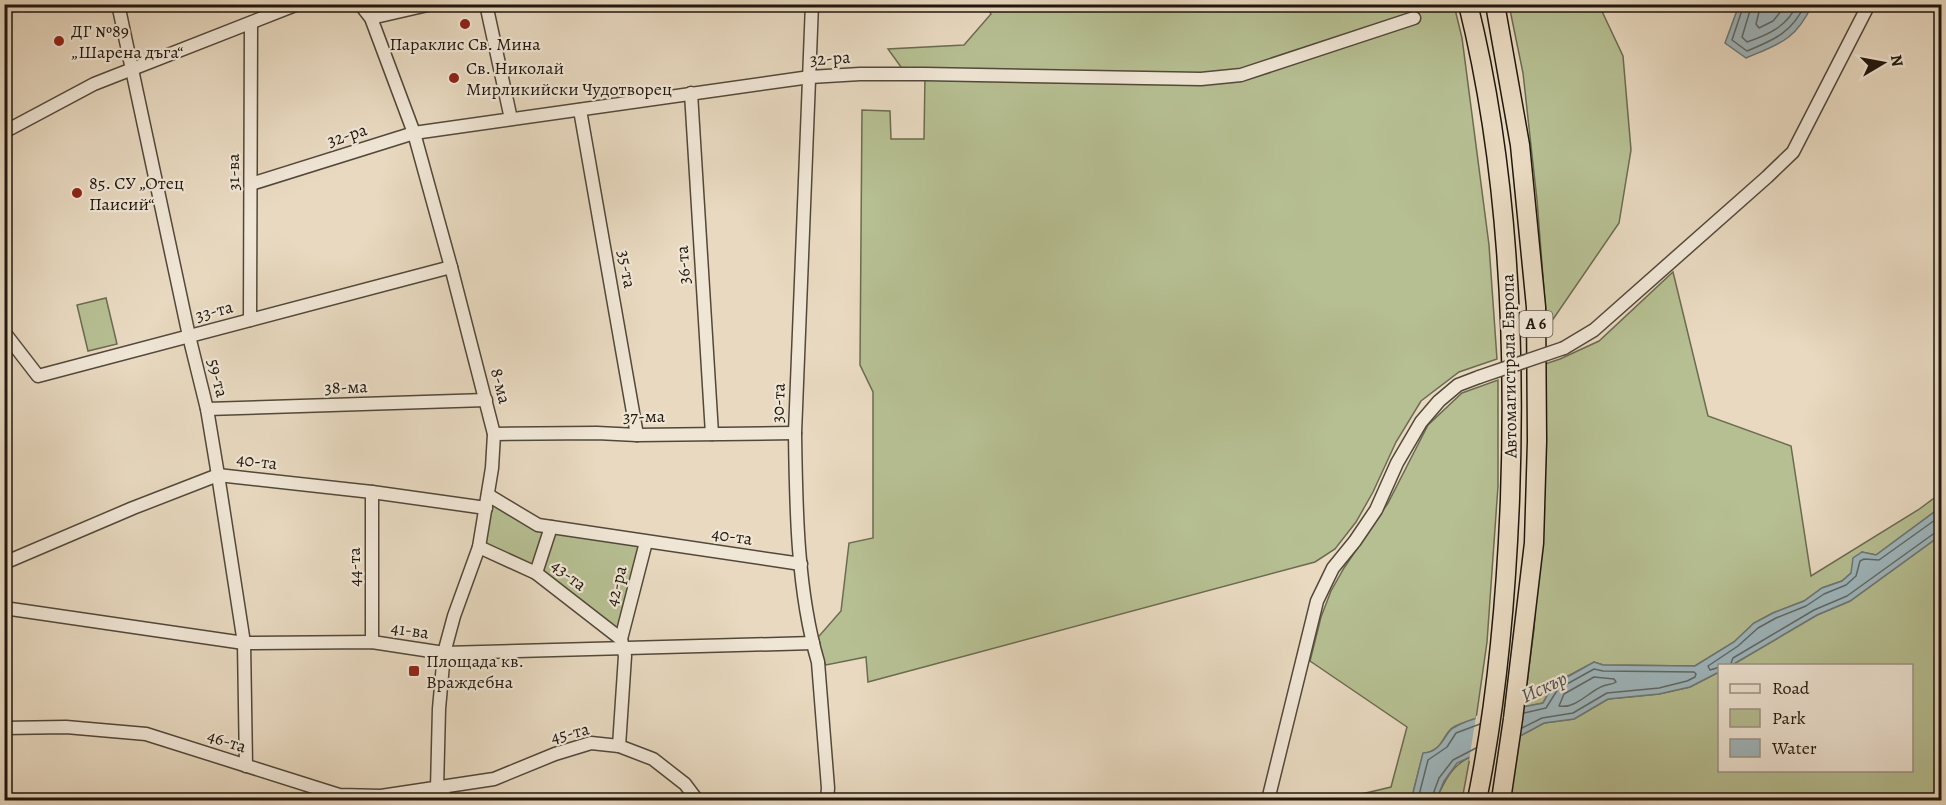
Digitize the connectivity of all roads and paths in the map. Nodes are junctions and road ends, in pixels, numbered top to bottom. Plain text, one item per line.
1 (15, 4) edge
2 (118, 4) edge
3 (298, 4) edge
4 (360, 4) edge
5 (432, 4) edge
6 (486, 4) edge
7 (812, 4) edge
8 (1468, 4) edge
9 (1495, 4) edge
10 (1869, 4) edge
11 (4, 9) edge
12 (371, 18) junction
13 (1414, 18) dead end
14 (251, 23) junction
15 (131, 69) junction
16 (810, 77) junction
17 (691, 93) junction
18 (580, 110) junction
19 (511, 119) junction
20 (4, 132) edge
21 (414, 133) junction
22 (251, 184) junction
23 (451, 267) junction
24 (250, 320) junction
25 (4, 332) edge
26 (189, 336) junction
27 (486, 400) junction
28 (207, 409) junction
29 (795, 433) junction
30 (494, 434) junction
31 (712, 434) junction
32 (637, 435) junction
33 (218, 475) junction
34 (372, 492) junction
35 (488, 495) junction
36 (486, 508) junction
37 (551, 527) junction
38 (646, 542) junction
39 (479, 547) junction
40 (4, 563) edge
41 (801, 564) junction
42 (536, 573) junction
43 (4, 608) edge
44 (372, 642) junction
45 (244, 643) junction
46 (623, 643) junction
47 (813, 643) junction
48 (444, 653) junction
49 (4, 728) edge
50 (619, 746) junction
51 (246, 766) junction
52 (437, 789) junction
53 (339, 798) edge
54 (448, 801) edge
55 (697, 801) edge
56 (827, 801) edge
57 (1268, 801) edge
58 (1477, 801) edge
59 (1501, 801) edge

1 - 11 street
2 - 15 street, 59-та
3 - 14 street
4 - 12 street, 8-ма
5 - 12 street
6 - 19 street
7 - 16 street, 30-та
8 - 58 highway, Автомагистрала Европа / A 6
9 - 59 highway, Автомагистрала Европа / A 6
10 - 57 street, bridge
12 - 21 street, 8-ма
13 - 16 street, 32-ра
14 - 15 street
14 - 22 street, 31-ва
15 - 20 street
15 - 26 street, 59-та
16 - 17 street, 32-ра
16 - 29 street, 30-та
17 - 18 street, 32-ра
17 - 31 street, 36-та
18 - 19 street, 32-ра
18 - 32 street, 35-та
19 - 21 street, 32-ра
21 - 22 street, 32-ра
21 - 23 street, 8-ма
22 - 24 street, 31-ва
23 - 24 street, 33-та
23 - 27 street, 8-ма
24 - 26 street, 33-та
25 - 26 street, 33-та
26 - 28 street, 59-та
27 - 28 street, 38-ма
27 - 30 street, 8-ма
28 - 33 street, 59-та
29 - 31 street, 37-ма
29 - 41 street, 30-та
30 - 32 street, 37-ма
30 - 35 street, 8-ма
31 - 32 street, 37-ма
33 - 34 street, 40-та
33 - 40 street, 40-та
33 - 45 street, 59-та
34 - 36 street, 40-та
34 - 44 street, 44-та
35 - 36 street, 8-ма
35 - 37 street, 40-та
36 - 39 street, 8-ма
37 - 38 street, 40-та
37 - 42 street
38 - 41 street, 40-та
38 - 46 street, 42-ра
39 - 42 street, 43-та
39 - 48 street, 8-ма
41 - 47 street, 30-та
42 - 46 street, 43-та
43 - 45 street, 41-ва
44 - 45 street, 41-ва
44 - 48 street, 41-ва
45 - 51 street, 59-та
46 - 47 street, 41-ва
46 - 48 street, 41-ва
46 - 50 street, 42-ра
47 - 56 street, 30-та
48 - 52 street, 8-ма
49 - 51 street, 46-та
50 - 52 street, 45-та
50 - 55 street, 45-та
51 - 53 street, 46-та
52 - 53 street, 46-та
52 - 54 street

